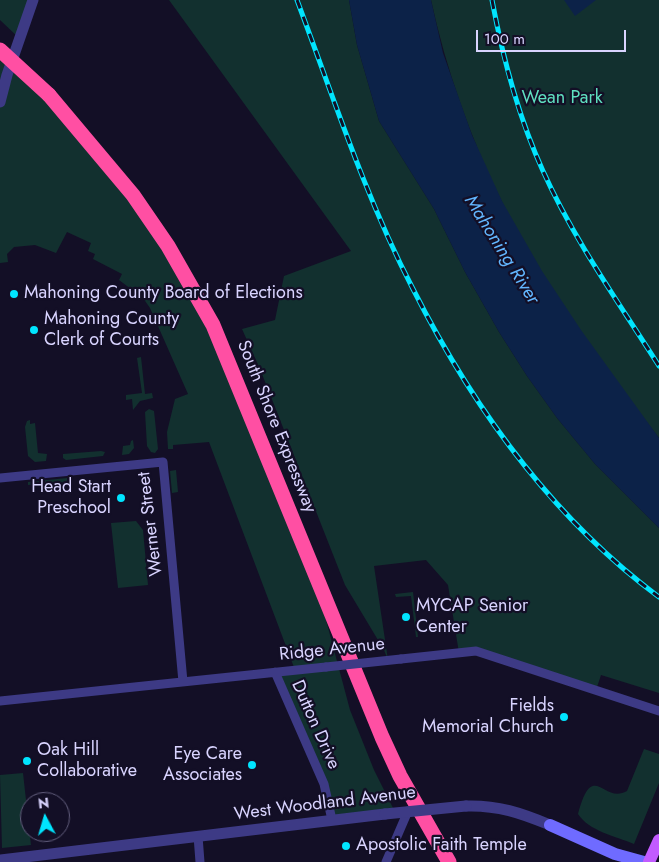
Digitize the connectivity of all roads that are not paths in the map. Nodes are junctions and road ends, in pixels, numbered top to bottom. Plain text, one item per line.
1 (32, 0) edge
2 (0, 50) edge
3 (3, 75) edge
4 (0, 102) edge
5 (0, 478) edge
6 (275, 672) junction
7 (183, 682) junction
8 (0, 701) edge
9 (659, 711) edge
10 (408, 811) junction
11 (332, 820) junction
12 (550, 825) joint
13 (198, 836) junction
14 (659, 840) edge
15 (0, 860) edge
16 (200, 862) edge
17 (386, 862) edge
18 (449, 862) edge
19 (644, 862) edge
20 (649, 862) edge

1 - 3 street
2 - 18 highway, South Shore Expressway, bridge
3 - 4 street
5 - 7 street, Werner Street
6 - 7 street, Ridge Avenue
6 - 9 street, Ridge Avenue, bridge
6 - 11 street, Dutton Drive
7 - 8 street, Ridge Avenue
10 - 11 street, West Woodland Avenue, bridge
10 - 12 street, West Woodland Avenue, bridge
10 - 17 street
11 - 13 street, West Woodland Avenue
12 - 19 main road, West Woodland Avenue
13 - 15 street, West Woodland Avenue
13 - 16 street
14 - 20 main road

